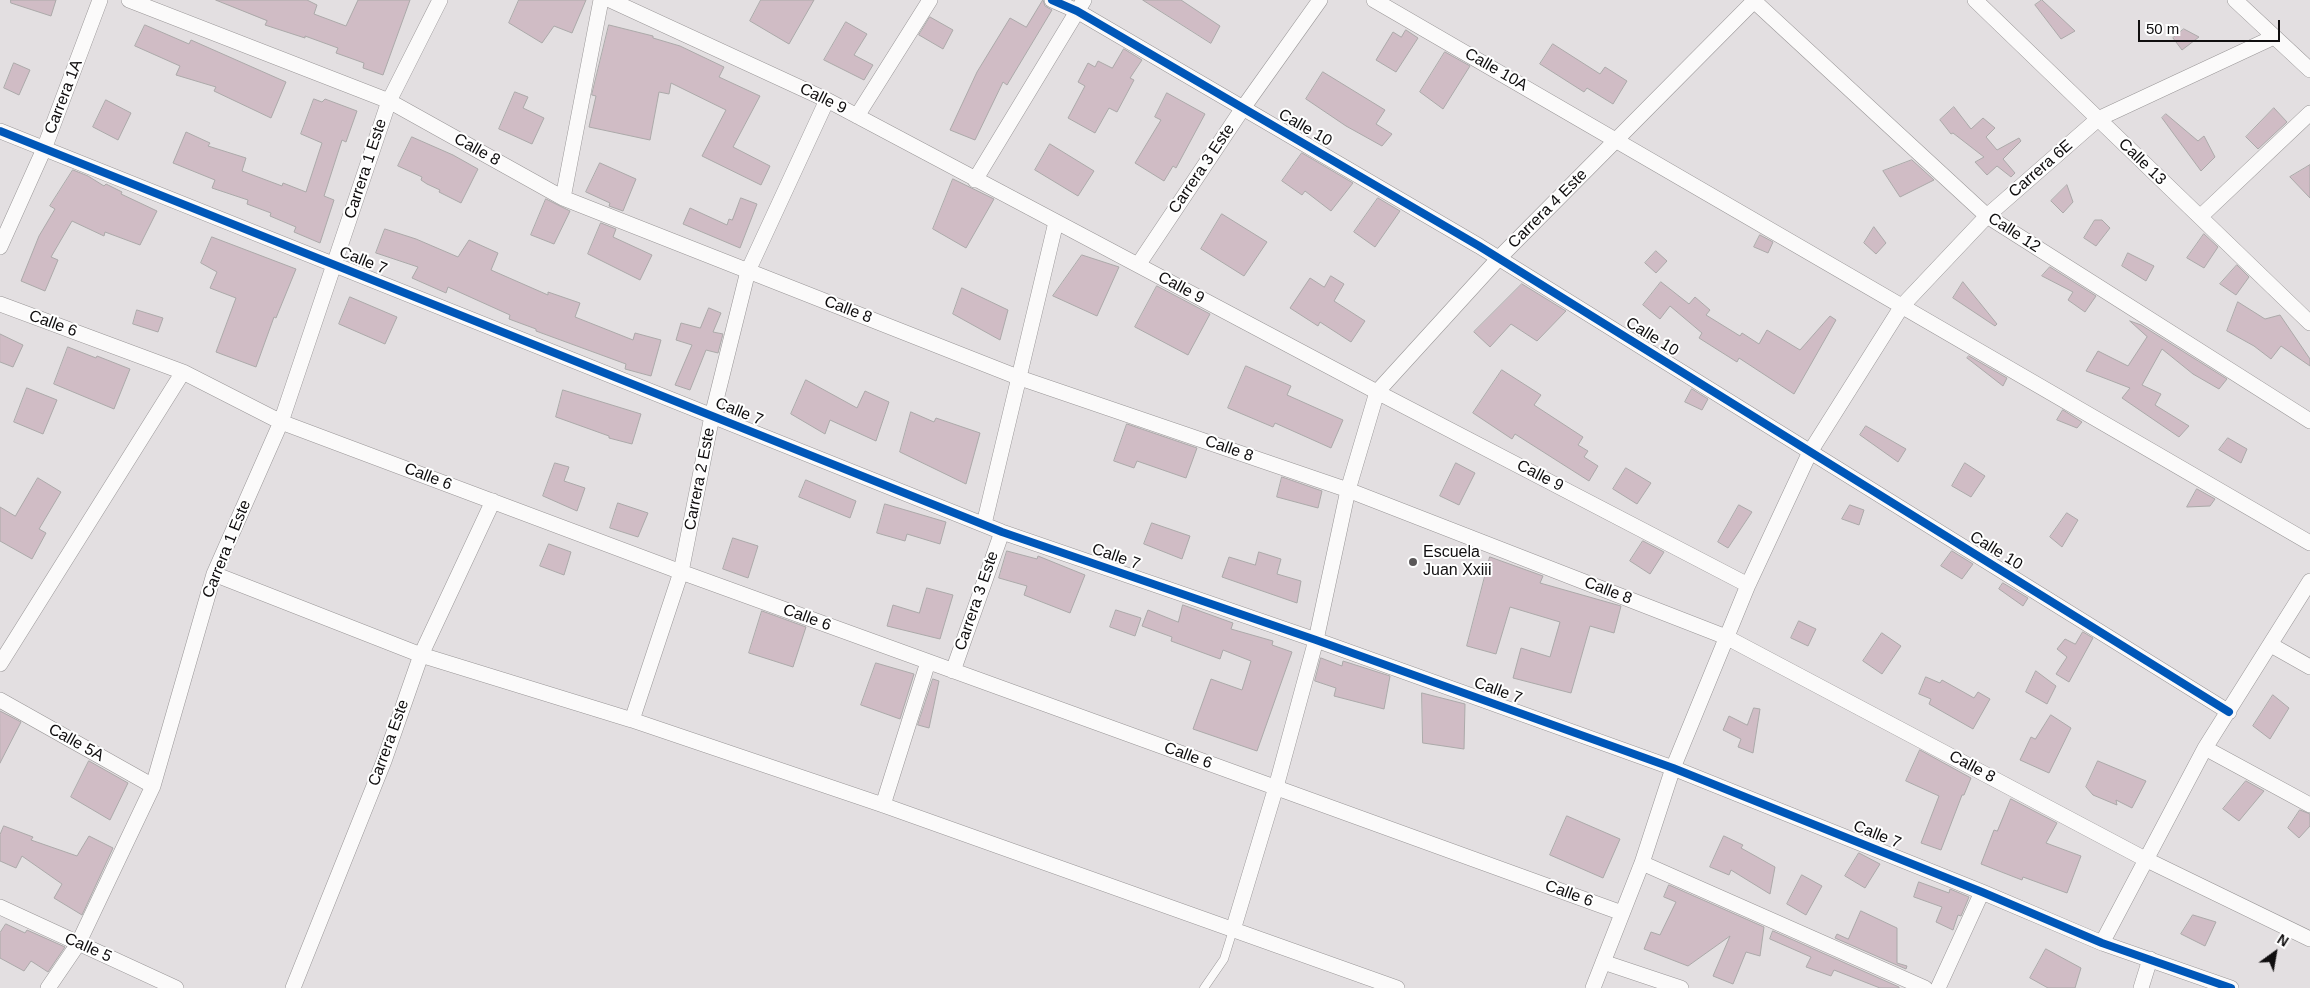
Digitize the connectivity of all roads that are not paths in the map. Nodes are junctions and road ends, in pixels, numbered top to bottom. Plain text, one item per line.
1 (100, 0) edge
2 (130, 0) edge
3 (440, 0) edge
4 (601, 0) edge
5 (610, 0) edge
6 (930, 0) edge
7 (1052, 0) edge
8 (1320, 0) edge
9 (1374, 0) edge
10 (1754, 0) edge
11 (1975, 0) edge
12 (2235, 0) edge
13 (1080, 5) edge
14 (2274, 37) junction
15 (2310, 70) edge
16 (827, 100) junction
17 (389, 101) junction
18 (1243, 108) junction
19 (2310, 113) edge
20 (857, 116) junction
21 (2098, 119) junction
22 (0, 131) edge
23 (1617, 140) junction
24 (44, 149) junction
25 (975, 180) junction
26 (563, 198) junction
27 (1987, 216) junction
28 (2200, 217) junction
29 (1056, 222) junction
30 (0, 247) edge
31 (1499, 258) junction
32 (335, 265) junction
33 (1138, 265) junction
34 (748, 271) junction
35 (0, 304) edge
36 (1902, 306) junction
37 (2310, 324) edge
38 (183, 372) junction
39 (1020, 378) junction
40 (1377, 392) junction
41 (712, 416) junction
42 (2310, 421) edge
43 (281, 422) junction
44 (1810, 452) junction
45 (1348, 490) junction
46 (493, 501) junction
47 (984, 524) junction
48 (1002, 532) junction
49 (2310, 543) edge
50 (681, 572) junction
51 (214, 574) junction
52 (2310, 581) edge
53 (1748, 585) junction
54 (1726, 637) junction
55 (1316, 640) junction
56 (2271, 645) junction
57 (421, 655) junction
58 (928, 662) junction
59 (0, 664) edge
60 (2310, 667) edge
61 (953, 671) junction
62 (0, 700) edge
63 (2229, 712) junction
64 (632, 720) junction
65 (2205, 748) junction
66 (1673, 768) junction
67 (153, 786) junction
68 (1276, 787) junction
69 (883, 805) junction
70 (2310, 805) edge
71 (2145, 859) junction
72 (1642, 863) junction
73 (1982, 892) junction
74 (0, 907) edge
75 (1622, 913) junction
76 (1233, 930) junction
77 (2310, 939) edge
78 (2102, 943) junction
79 (78, 944) junction
80 (2150, 959) junction
81 (1603, 962) junction
82 (48, 988) edge
83 (176, 988) edge
84 (293, 988) edge
85 (1204, 988) edge
86 (1398, 988) edge
87 (1593, 988) edge
88 (1681, 988) edge
89 (1926, 988) edge
90 (1938, 988) edge
91 (2141, 988) edge
92 (2231, 988) edge

1 - 24 street, Carrera 1A
2 - 17 street, Calle 8
3 - 17 street, Carrera 1 Este
4 - 26 street
5 - 16 street, Calle 9
6 - 20 street
7 - 13 street, Calle 10
8 - 18 street, Carrera 3 Este
9 - 23 street, Calle 10A
10 - 23 street, Carrera 4 Este
10 - 27 street, Calle 12
11 - 21 street, Calle 13
12 - 14 street
13 - 18 street, Calle 10
13 - 25 street
14 - 15 street
14 - 21 street, Carrera 6E
16 - 20 street, Calle 9
16 - 34 street, Carrera 2 Este
17 - 26 street, Calle 8
17 - 32 street, Carrera 1 Este
18 - 31 street, Calle 10
18 - 33 street, Carrera 3 Este
19 - 28 street
20 - 25 street, Calle 9
21 - 27 street, Carrera 6E
21 - 28 street, Calle 13
22 - 24 street, Calle 7
23 - 31 street, Carrera 4 Este
23 - 36 street, Calle 10A
24 - 30 street, Carrera 1A
24 - 32 street, Calle 7
25 - 29 street, Calle 9
26 - 34 street, Calle 8
27 - 36 street, Carrera 6E
27 - 42 street, Calle 12
28 - 37 street, Calle 13
29 - 33 street, Calle 9
29 - 39 street, Carrera 3 Este
31 - 40 street, Carrera 4 Este
31 - 44 street, Calle 10
32 - 41 street, Calle 7
32 - 43 street, Carrera 1 Este
33 - 40 street, Calle 9
34 - 39 street, Calle 8
34 - 41 street, Carrera 2 Este
35 - 38 street, Calle 6
36 - 44 street, Carrera 6E
36 - 49 street, Calle 10A
38 - 43 street, Calle 6
38 - 59 street
39 - 45 street, Calle 8
39 - 47 street, Carrera 3 Este
40 - 45 street, Carrera 4 Este
40 - 53 street, Calle 9
41 - 47 street, Calle 7
41 - 50 street, Carrera 2 Este
43 - 46 street, Calle 6
43 - 51 street, Carrera 1 Este
44 - 53 street, Carrera 6E
44 - 63 street, Calle 10
45 - 54 street, Calle 8
45 - 55 street, Carrera 4 Este
46 - 50 street, Calle 6
46 - 57 street, Carrera Este
47 - 48 street, Calle 7
48 - 55 street, Calle 7
48 - 61 street, Carrera 3 Este
50 - 58 street, Calle 6
50 - 64 street, Carrera 2 Este
51 - 57 street
51 - 67 street, Carrera 1 Este
52 - 56 street
53 - 54 street, Carrera 6E
54 - 66 street, Carrera 6E
54 - 71 street, Calle 8
55 - 66 street, Calle 7
55 - 68 street, Carrera 4 Este
56 - 60 street
56 - 63 street
57 - 64 street
57 - 84 street, Carrera Este
58 - 61 street, Calle 6
58 - 69 street
61 - 68 street, Calle 6
62 - 67 street, Calle 5A
63 - 65 street
64 - 69 street
65 - 70 street
65 - 71 street
66 - 72 street, Carrera 6E
66 - 73 street, Calle 7
67 - 79 street, Carrera 1 Este
68 - 75 street, Calle 6
68 - 76 street, Carrera 4 Este
69 - 76 street
71 - 77 street, Calle 8
71 - 78 street
72 - 75 street, Carrera 6E
72 - 89 street
73 - 78 street, Calle 7
73 - 90 street
74 - 79 street, Calle 5
75 - 81 street, Carrera 6E
76 - 85 lane
76 - 86 street
78 - 80 street, Calle 7
79 - 82 street, Carrera 1 Este
79 - 83 street, Calle 5
80 - 91 street
80 - 92 street, Calle 7
81 - 87 street, Carrera 6E
81 - 88 street

